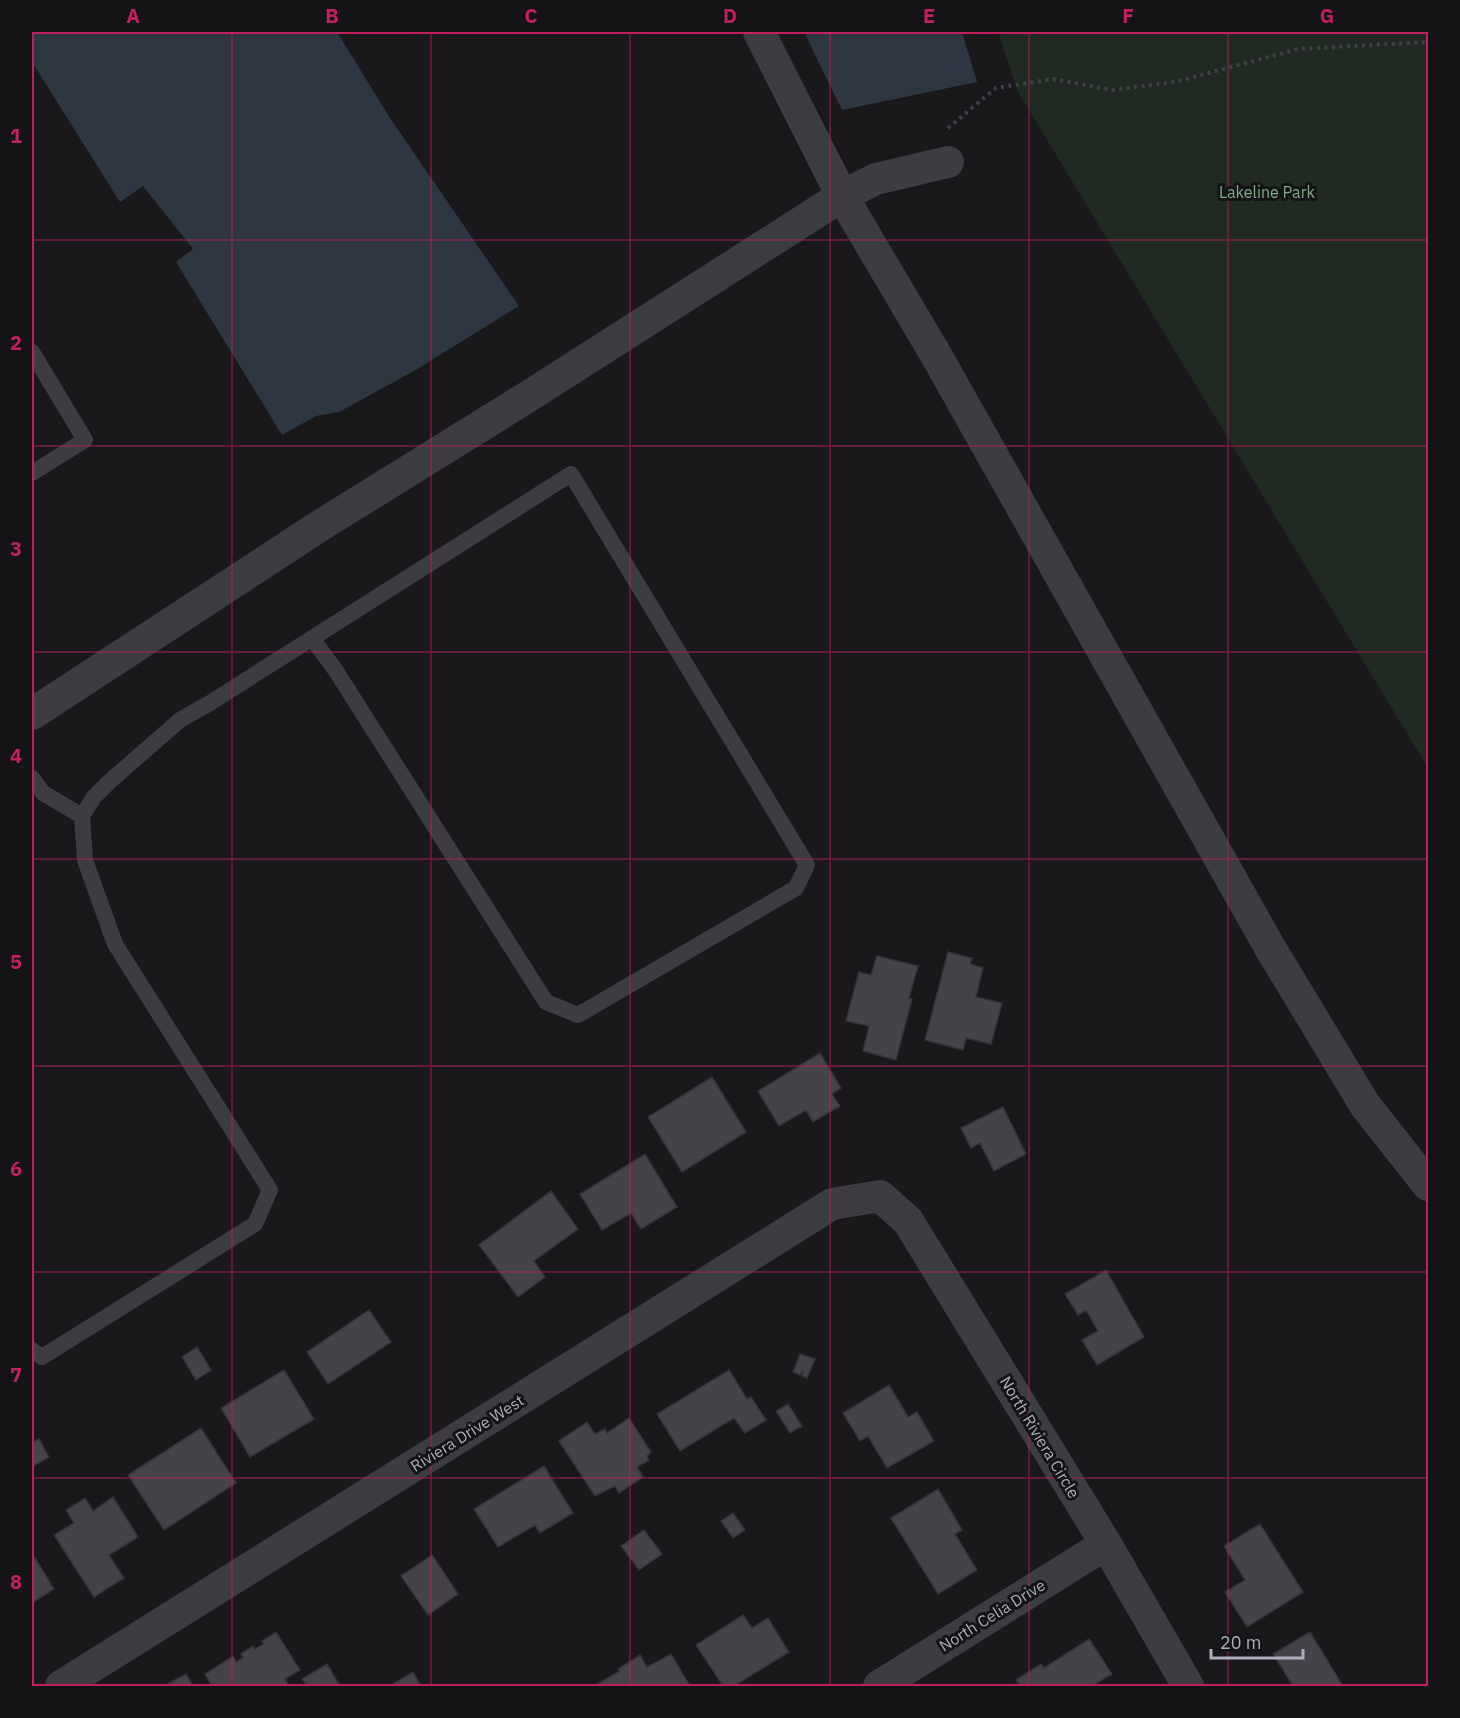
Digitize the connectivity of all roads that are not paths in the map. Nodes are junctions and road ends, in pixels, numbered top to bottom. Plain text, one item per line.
1 (759, 32) edge
2 (948, 162) dead end
3 (842, 196) junction
4 (32, 352) edge
5 (32, 473) edge
6 (312, 638) junction
7 (32, 714) edge
8 (32, 778) edge
9 (82, 816) junction
10 (1428, 1185) edge
11 (880, 1196) joint
12 (32, 1350) edge
13 (1106, 1544) junction
14 (61, 1686) edge
15 (879, 1686) edge
16 (1188, 1686) edge

1 - 3 street
2 - 3 street
3 - 7 street
3 - 10 street
4 - 5 lane
6 - 6 lane
6 - 9 lane
8 - 9 lane
9 - 12 lane
11 - 13 street, North Riviera Circle
11 - 14 street, Riviera Drive West
13 - 15 street, North Celia Drive
13 - 16 street, North Riviera Circle

